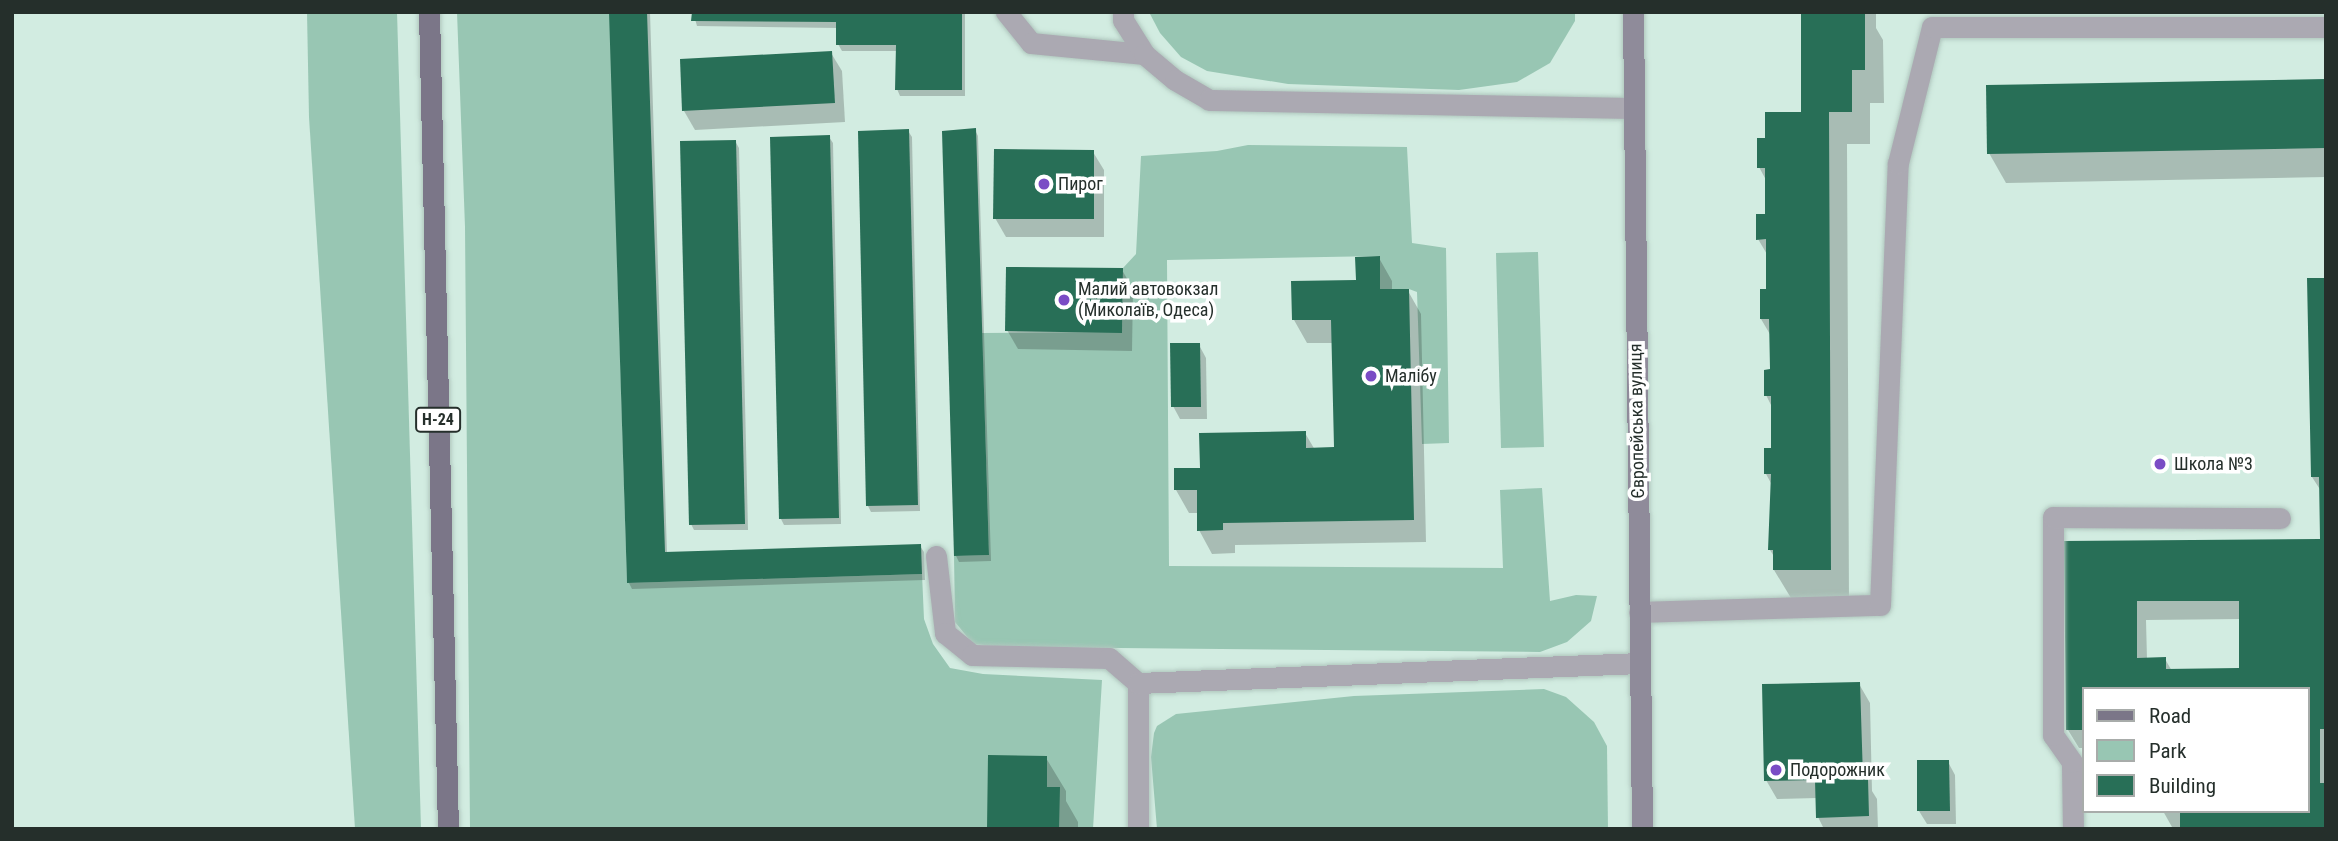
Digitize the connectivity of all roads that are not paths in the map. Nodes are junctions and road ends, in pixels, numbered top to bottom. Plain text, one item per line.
1 (429, 12) edge
2 (1006, 12) edge
3 (1123, 12) edge
4 (1633, 12) edge
5 (2326, 27) edge
6 (1144, 54) junction
7 (1634, 108) junction
8 (2280, 517) dead end
9 (936, 556) dead end
10 (1639, 612) junction
11 (1640, 663) junction
12 (1138, 683) junction
13 (447, 829) edge
14 (1138, 829) edge
15 (1642, 829) edge
16 (2073, 829) edge

1 - 13 main road, Н-24
2 - 6 lane
3 - 6 lane
4 - 7 street, Європейська вулиця
5 - 10 lane
6 - 7 lane
7 - 10 street, Європейська вулиця
8 - 16 lane
9 - 12 lane
10 - 11 street, Європейська вулиця
11 - 12 lane
11 - 15 street, Європейська вулиця
12 - 14 lane

